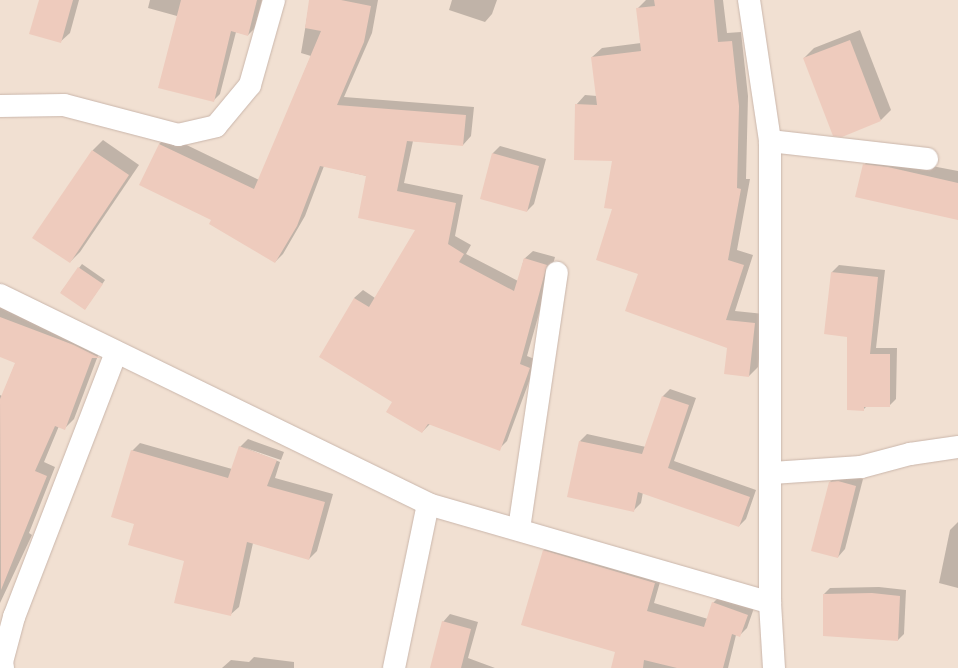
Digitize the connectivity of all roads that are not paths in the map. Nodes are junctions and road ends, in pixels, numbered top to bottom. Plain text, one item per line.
1 (274, 0) edge
2 (749, 0) edge
3 (0, 106) edge
4 (770, 141) junction
5 (927, 159) dead end
6 (557, 273) dead end
7 (0, 295) edge
8 (116, 352) junction
9 (958, 447) edge
10 (772, 473) junction
11 (428, 504) junction
12 (519, 529) junction
13 (770, 603) junction
14 (2, 664) edge
15 (394, 668) edge
16 (774, 668) edge

1 - 3 street
2 - 4 street
4 - 5 street
4 - 10 street
6 - 12 street
7 - 8 street
8 - 11 street
8 - 14 street
9 - 10 street
10 - 13 street
11 - 12 street
11 - 15 street
12 - 13 street
13 - 16 street

